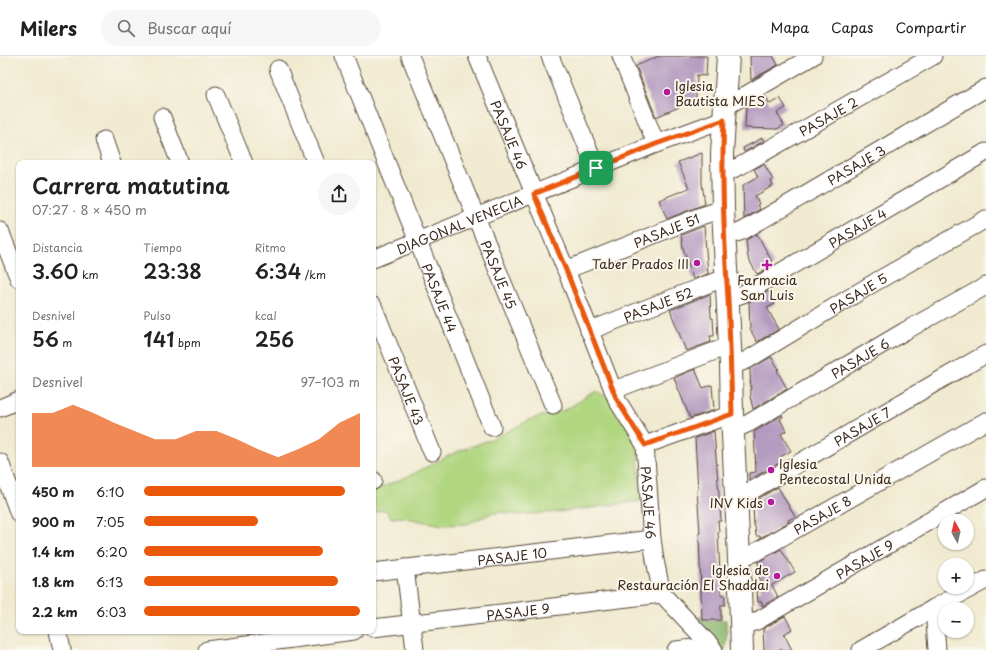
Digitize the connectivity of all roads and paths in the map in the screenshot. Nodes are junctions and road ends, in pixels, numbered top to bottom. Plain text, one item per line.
1 (344, 56) edge
2 (410, 56) edge
3 (477, 56) edge
4 (550, 56) edge
5 (621, 56) edge
6 (728, 56) edge
7 (812, 56) edge
8 (933, 56) edge
9 (278, 69) dead end
10 (986, 88) edge
11 (216, 95) dead end
12 (724, 113) junction
13 (162, 117) dead end
14 (104, 140) dead end
15 (656, 144) junction
16 (986, 152) edge
17 (111, 160) edge
18 (179, 160) edge
19 (243, 160) edge
20 (315, 160) edge
21 (596, 168) junction
22 (722, 174) junction
23 (534, 194) junction
24 (723, 209) junction
25 (476, 217) junction
26 (986, 219) edge
27 (0, 232) edge
28 (724, 237) junction
29 (418, 241) junction
30 (376, 258) edge
31 (566, 270) junction
32 (16, 272) edge
33 (986, 286) edge
34 (727, 288) junction
35 (376, 313) edge
36 (590, 331) junction
37 (986, 354) edge
38 (730, 356) junction
39 (614, 390) junction
40 (16, 401) edge
41 (553, 405) dead end
42 (0, 408) edge
43 (986, 421) edge
44 (732, 422) junction
45 (492, 427) dead end
46 (645, 445) junction
47 (432, 452) dead end
48 (0, 462) edge
49 (986, 488) edge
50 (736, 495) junction
51 (16, 506) edge
52 (652, 539) junction
53 (740, 558) junction
54 (405, 568) junction
55 (376, 572) edge
56 (986, 580) edge
57 (662, 594) junction
58 (934, 608) junction
59 (412, 624) junction
60 (742, 626) junction
61 (376, 628) edge
62 (59, 634) edge
63 (331, 634) edge
64 (878, 645) edge
65 (712, 648) edge
66 (62, 650) edge
67 (207, 650) edge
68 (415, 650) edge
69 (676, 650) edge
70 (742, 650) edge
71 (861, 650) edge
72 (937, 650) edge

1 - 29 street, PASAJE 44
2 - 25 street, PASAJE 45
3 - 23 street, PASAJE 46
4 - 21 street
5 - 15 street
6 - 12 main road
7 - 12 street, DIAGONAL VENECIA
8 - 22 street, PASAJE 2
9 - 20 street
10 - 28 street, PASAJE 3
11 - 19 street
12 - 15 street, DIAGONAL VENECIA
12 - 22 main road
13 - 18 street
14 - 17 street
15 - 21 street, DIAGONAL VENECIA
16 - 34 street, PASAJE 4
21 - 23 street, DIAGONAL VENECIA
22 - 24 main road
23 - 25 street, DIAGONAL VENECIA
23 - 31 street, PASAJE 46
24 - 28 main road
24 - 31 street, PASAJE 51
25 - 29 street, DIAGONAL VENECIA
25 - 41 street, PASAJE 45
26 - 38 street, PASAJE 5
27 - 32 street
28 - 34 main road
29 - 30 street, DIAGONAL VENECIA
29 - 45 street, PASAJE 44
31 - 36 street, PASAJE 46
33 - 44 street, PASAJE 6
34 - 36 street, PASAJE 52
34 - 38 main road
35 - 47 street, PASAJE 43
36 - 39 street, PASAJE 46
37 - 50 street, PASAJE 7
38 - 39 street, PASAJE 5
38 - 44 main road
39 - 46 street, PASAJE 46
40 - 42 street
43 - 53 street, PASAJE 8
44 - 46 street, PASAJE 6
44 - 50 main road
46 - 52 street, PASAJE 46
48 - 51 street
49 - 60 street, PASAJE 9
50 - 53 main road
52 - 54 street, PASAJE 10
52 - 57 street, PASAJE 46
53 - 60 main road
54 - 55 street, PASAJE 10
54 - 59 street
56 - 58 street
57 - 59 street, PASAJE 9
57 - 65 street
58 - 64 street
58 - 72 street
59 - 61 street, PASAJE 9
59 - 68 street
60 - 70 main road
62 - 66 street
63 - 67 street
64 - 71 street
65 - 69 street

